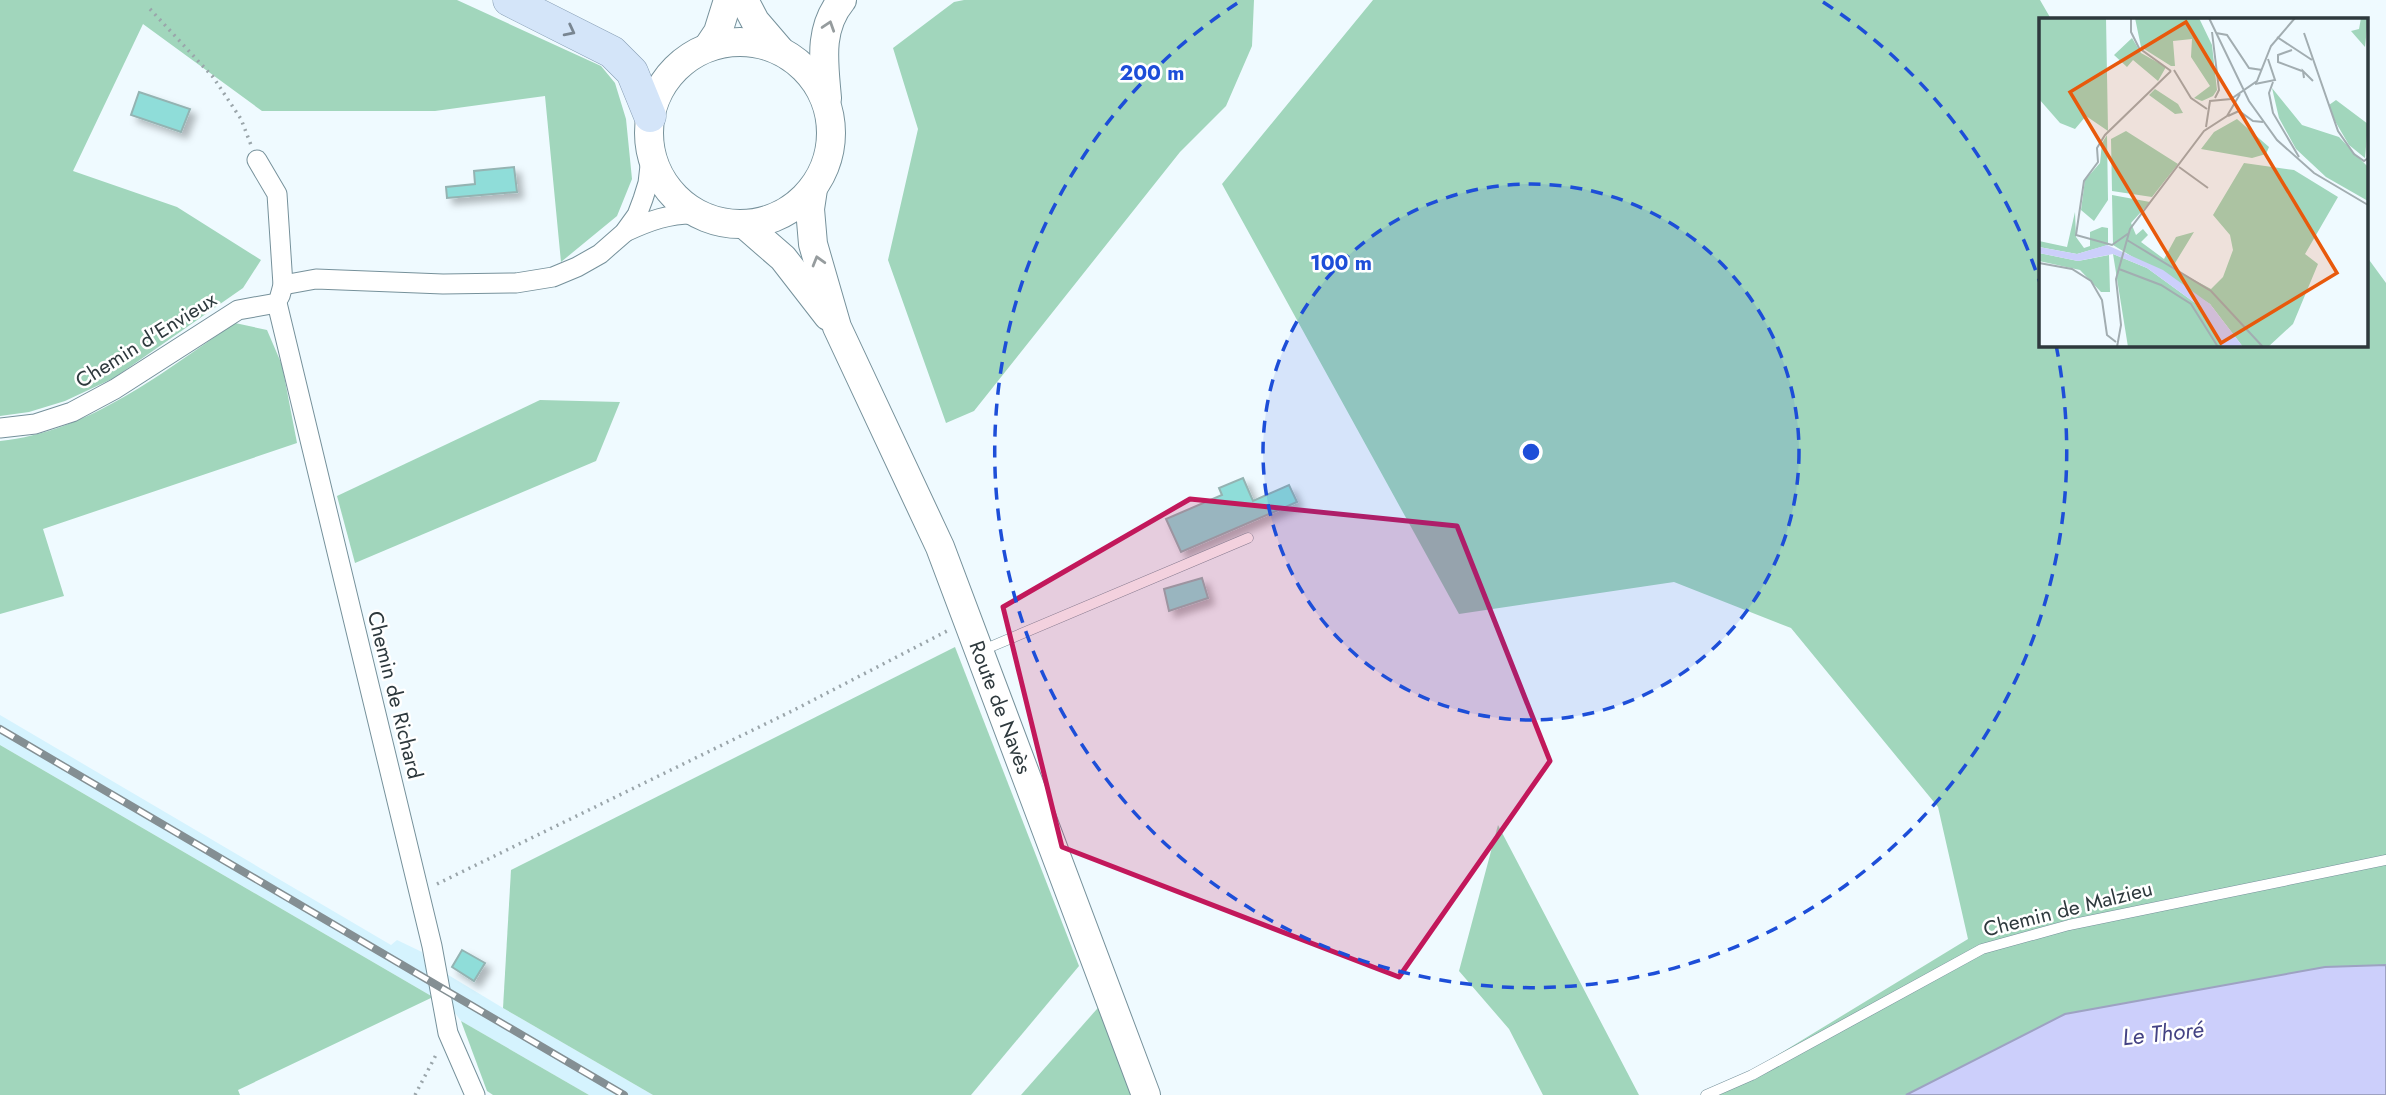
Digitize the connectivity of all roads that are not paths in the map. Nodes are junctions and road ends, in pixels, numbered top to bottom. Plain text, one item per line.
1 (509, 0) edge
2 (728, 0) edge
3 (744, 0) edge
4 (842, 0) edge
5 (708, 47) junction
6 (779, 49) junction
7 (828, 104) junction
8 (650, 116) junction
9 (652, 157) junction
10 (257, 160) road end
11 (813, 189) junction
12 (696, 214) junction
13 (746, 225) junction
14 (624, 233) junction
15 (280, 294) junction
16 (837, 327) junction
17 (0, 428) edge
18 (1248, 538) dead end
19 (979, 651) junction
20 (2386, 860) edge
21 (475, 1095) edge
22 (1146, 1095) edge
23 (1706, 1095) edge

1 -> 8 main road
2 - 5 main road
3 - 6 main road, Route de Navès
7 -> 4 main road
5 - 6 main road, Route de Navès
5 - 8 main road, Route de Navès
6 - 7 main road, Route de Navès
7 - 11 main road, Route de Navès
8 - 9 main road, Route de Navès
9 - 12 main road, Route de Navès
9 - 14 street
10 - 15 street, Chemin de Richard
11 - 13 main road, Route de Navès
16 -> 11 main road, Route de Navès
12 - 13 main road, Route de Navès
12 - 14 street
13 - 16 main road, Route de Navès
14 - 15 street, Chemin d'Envieux
15 - 17 street, Chemin d'Envieux
15 - 21 street, Chemin de Richard
16 - 19 main road, Route de Navès
18 - 19 lane
19 - 22 main road, Route de Navès
20 - 23 lane, Chemin de Malzieu

